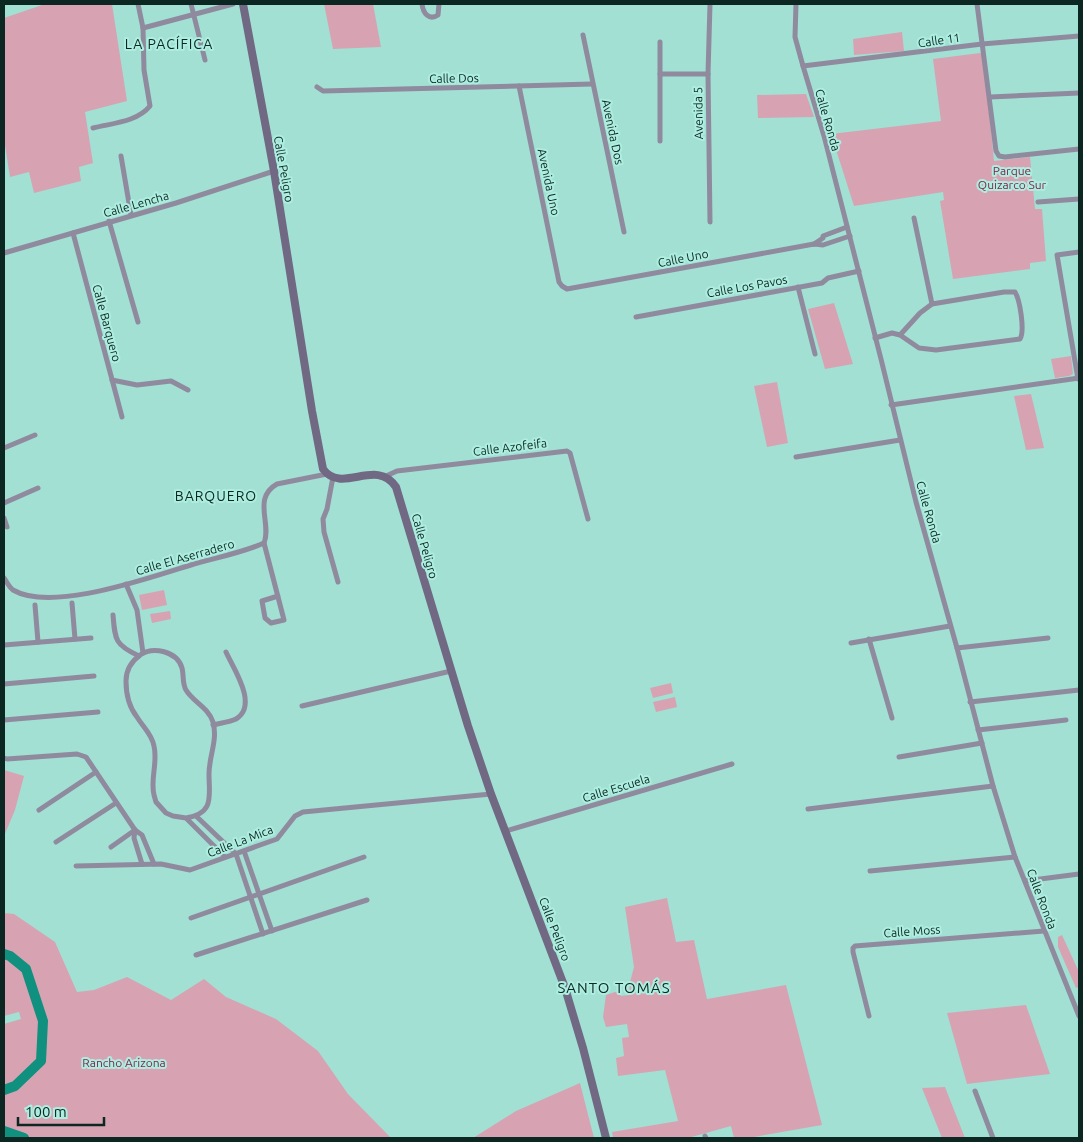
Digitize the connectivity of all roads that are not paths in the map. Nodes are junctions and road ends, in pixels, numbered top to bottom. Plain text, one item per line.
1 (138, 4) edge
2 (191, 4) edge
3 (233, 4) edge
4 (243, 4) edge
5 (422, 4) edge
6 (439, 4) edge
7 (710, 4) edge
8 (796, 4) edge
9 (976, 4) edge
10 (194, 15) junction
11 (142, 28) junction
12 (583, 35) dead end
13 (1079, 36) edge
14 (660, 42) dead end
15 (982, 44) junction
16 (205, 60) dead end
17 (802, 66) junction
18 (660, 74) junction
19 (708, 74) junction
20 (592, 84) junction
21 (519, 86) junction
22 (317, 87) dead end
23 (1079, 93) edge
24 (990, 97) junction
25 (94, 128) dead end
26 (660, 141) dead end
27 (1079, 149) edge
28 (120, 156) dead end
29 (274, 171) junction
30 (1079, 199) edge
31 (1038, 202) dead end
32 (131, 215) junction
33 (914, 218) dead end
34 (109, 222) junction
35 (710, 222) dead end
36 (847, 227) junction
37 (624, 232) dead end
38 (73, 233) junction
39 (850, 236) junction
40 (814, 244) junction
41 (1079, 252) edge
42 (4, 253) edge
43 (859, 271) junction
44 (559, 282) joint
45 (798, 287) junction
46 (932, 304) junction
47 (636, 317) dead end
48 (138, 322) dead end
49 (900, 335) junction
50 (875, 338) junction
51 (814, 354) dead end
52 (1079, 378) edge
53 (112, 380) junction
54 (188, 390) dead end
55 (891, 405) junction
56 (122, 417) dead end
57 (35, 435) dead end
58 (900, 440) junction
59 (4, 448) edge
60 (796, 457) dead end
61 (330, 475) junction
62 (386, 476) junction
63 (38, 488) dead end
64 (4, 503) edge
65 (4, 518) edge
66 (588, 519) dead end
67 (7, 527) dead end
68 (264, 543) junction
69 (4, 578) edge
70 (338, 582) dead end
71 (126, 584) junction
72 (278, 596) junction
73 (72, 603) dead end
74 (35, 605) dead end
75 (113, 615) dead end
76 (950, 626) junction
77 (91, 638) dead end
78 (1048, 638) dead end
79 (75, 639) junction
80 (869, 639) junction
81 (38, 642) junction
82 (850, 643) dead end
83 (4, 645) edge
84 (957, 648) junction
85 (226, 652) dead end
86 (141, 655) junction
87 (451, 671) junction
88 (94, 676) dead end
89 (4, 684) edge
90 (1079, 690) edge
91 (970, 702) junction
92 (302, 706) dead end
93 (98, 712) dead end
94 (892, 718) dead end
95 (4, 720) edge
96 (1066, 720) dead end
97 (214, 725) junction
98 (978, 730) junction
99 (982, 742) junction
100 (899, 757) dead end
101 (4, 758) edge
102 (732, 764) dead end
103 (96, 772) junction
104 (993, 786) junction
105 (491, 794) junction
106 (116, 803) junction
107 (808, 809) dead end
108 (40, 810) dead end
109 (196, 816) junction
110 (186, 818) junction
111 (135, 830) junction
112 (506, 831) junction
113 (56, 842) dead end
114 (111, 847) dead end
115 (244, 850) junction
116 (236, 854) junction
117 (225, 857) junction
118 (364, 857) dead end
119 (1015, 857) junction
120 (142, 864) junction
121 (154, 864) junction
122 (76, 866) dead end
123 (870, 871) dead end
124 (1079, 874) edge
125 (1025, 881) junction
126 (259, 894) junction
127 (251, 897) junction
128 (367, 900) dead end
129 (191, 918) dead end
130 (272, 931) junction
131 (1044, 931) junction
132 (263, 934) junction
133 (196, 955) dead end
134 (869, 1016) dead end
135 (1079, 1016) edge
136 (975, 1091) dead end
137 (606, 1138) edge
138 (993, 1138) edge

1 - 11 street
2 - 10 street
3 - 10 street
4 - 29 main road, Calle Peligro
5 - 6 street
7 - 19 street, Avenida 5
8 - 17 street, Calle Ronda
9 - 15 street
10 - 11 street
10 - 16 street
11 - 25 street
12 - 20 street, Avenida Dos
13 - 15 street, Calle 11
14 - 18 street
15 - 17 street, Calle 11
15 - 24 street
17 - 36 street, Calle Ronda
18 - 19 street
18 - 26 street
19 - 35 street, Avenida 5
20 - 21 street, Calle Dos
20 - 37 street, Avenida Dos
21 - 22 street, Calle Dos
21 - 44 street, Avenida Uno
23 - 24 street
24 - 27 street
28 - 32 street
29 - 32 street, Calle Lencha
29 - 61 main road, Calle Peligro
30 - 31 street
32 - 34 street, Calle Lencha
33 - 46 street
34 - 38 street, Calle Lencha
34 - 48 street
36 - 39 street, Calle Ronda
36 - 40 street, Calle Uno
38 - 42 street, Calle Lencha
38 - 53 street, Calle Barquero
39 - 40 street, Calle Uno
39 - 43 street, Calle Ronda
40 - 44 street, Calle Uno
41 - 52 street
43 - 45 street, Calle Los Pavos
43 - 50 street, Calle Ronda
45 - 47 street, Calle Los Pavos
45 - 51 street
46 - 49 street
46 - 49 street
49 - 50 street
50 - 55 street, Calle Ronda
52 - 55 street
53 - 54 street
53 - 56 street, Calle Barquero
55 - 58 street, Calle Ronda
57 - 59 street
58 - 60 street
58 - 76 street, Calle Ronda
61 - 62 main road
61 - 68 street
61 - 70 street
62 - 66 street, Calle Azofeifa
62 - 87 main road, Calle Peligro
63 - 64 street
65 - 67 street
68 - 71 street, Calle El Aserradero
68 - 72 street
69 - 71 street, Calle El Aserradero
71 - 86 street
72 - 72 street
73 - 79 street
74 - 81 street
75 - 86 street
76 - 80 street
76 - 84 street, Calle Ronda
77 - 79 street
78 - 84 street
79 - 81 street
80 - 82 street
80 - 94 street
81 - 83 street
84 - 91 street, Calle Ronda
85 - 97 street
86 - 97 street
86 - 110 street
87 - 92 street
87 - 105 main road, Calle Peligro
88 - 89 street
90 - 91 street
91 - 98 street, Calle Ronda
93 - 95 street
96 - 98 street
97 - 109 street
98 - 99 street, Calle Ronda
99 - 100 street
99 - 104 street, Calle Ronda
101 - 103 street
102 - 112 street, Calle Escuela
103 - 106 street
103 - 108 street
104 - 107 street
104 - 119 street, Calle Ronda
105 - 112 main road, Calle Peligro
105 - 115 street, Calle La Mica
106 - 111 street
106 - 113 street
109 - 110 street
109 - 116 street
110 - 117 street
111 - 114 street
111 - 120 street
111 - 121 street
112 - 137 main road, Calle Peligro
115 - 116 street, Calle La Mica
115 - 126 street
116 - 117 street, Calle La Mica
116 - 127 street
117 - 121 street, Calle La Mica
118 - 126 street
119 - 123 street
119 - 125 street, Calle Ronda
120 - 121 street, Calle La Mica
120 - 122 street, Calle La Mica
124 - 125 street
125 - 131 street, Calle Ronda
126 - 127 street
126 - 130 street
127 - 129 street
127 - 132 street
128 - 130 street
130 - 132 street
131 - 134 street, Calle Moss
131 - 135 street, Calle Ronda
132 - 133 street
136 - 138 street

